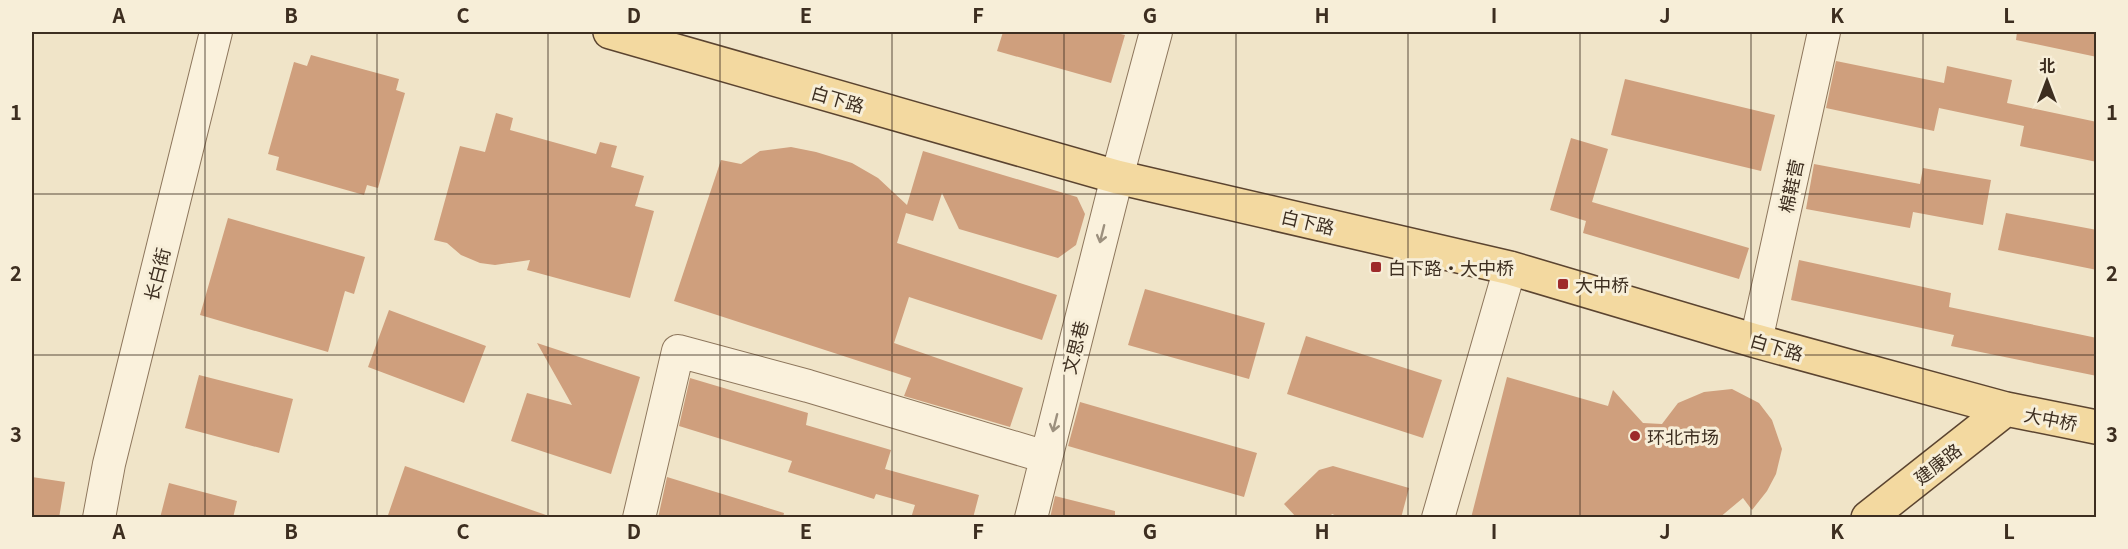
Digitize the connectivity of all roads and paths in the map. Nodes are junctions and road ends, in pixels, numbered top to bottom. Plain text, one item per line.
1 (216, 32) edge
2 (610, 32) edge
3 (1156, 32) edge
4 (1824, 32) edge
5 (1117, 177) junction
6 (1510, 267) junction
7 (1756, 340) junction
8 (2006, 409) junction
9 (2097, 427) edge
10 (1046, 457) junction
11 (99, 518) edge
12 (639, 518) edge
13 (1031, 518) edge
14 (1438, 518) edge
15 (1868, 518) edge

1 - 11 street, 长白街
2 - 5 main road, 白下路
3 - 5 street, 文思巷
4 - 7 street, 棉鞋营
5 - 6 main road, 白下路
5 -> 10 street, 文思巷
6 - 7 main road, 白下路
6 - 14 street
7 - 8 main road, 白下路
8 - 9 main road, 大中桥
8 - 15 main road, 建康路
10 - 12 street
10 - 13 street, 文思巷

